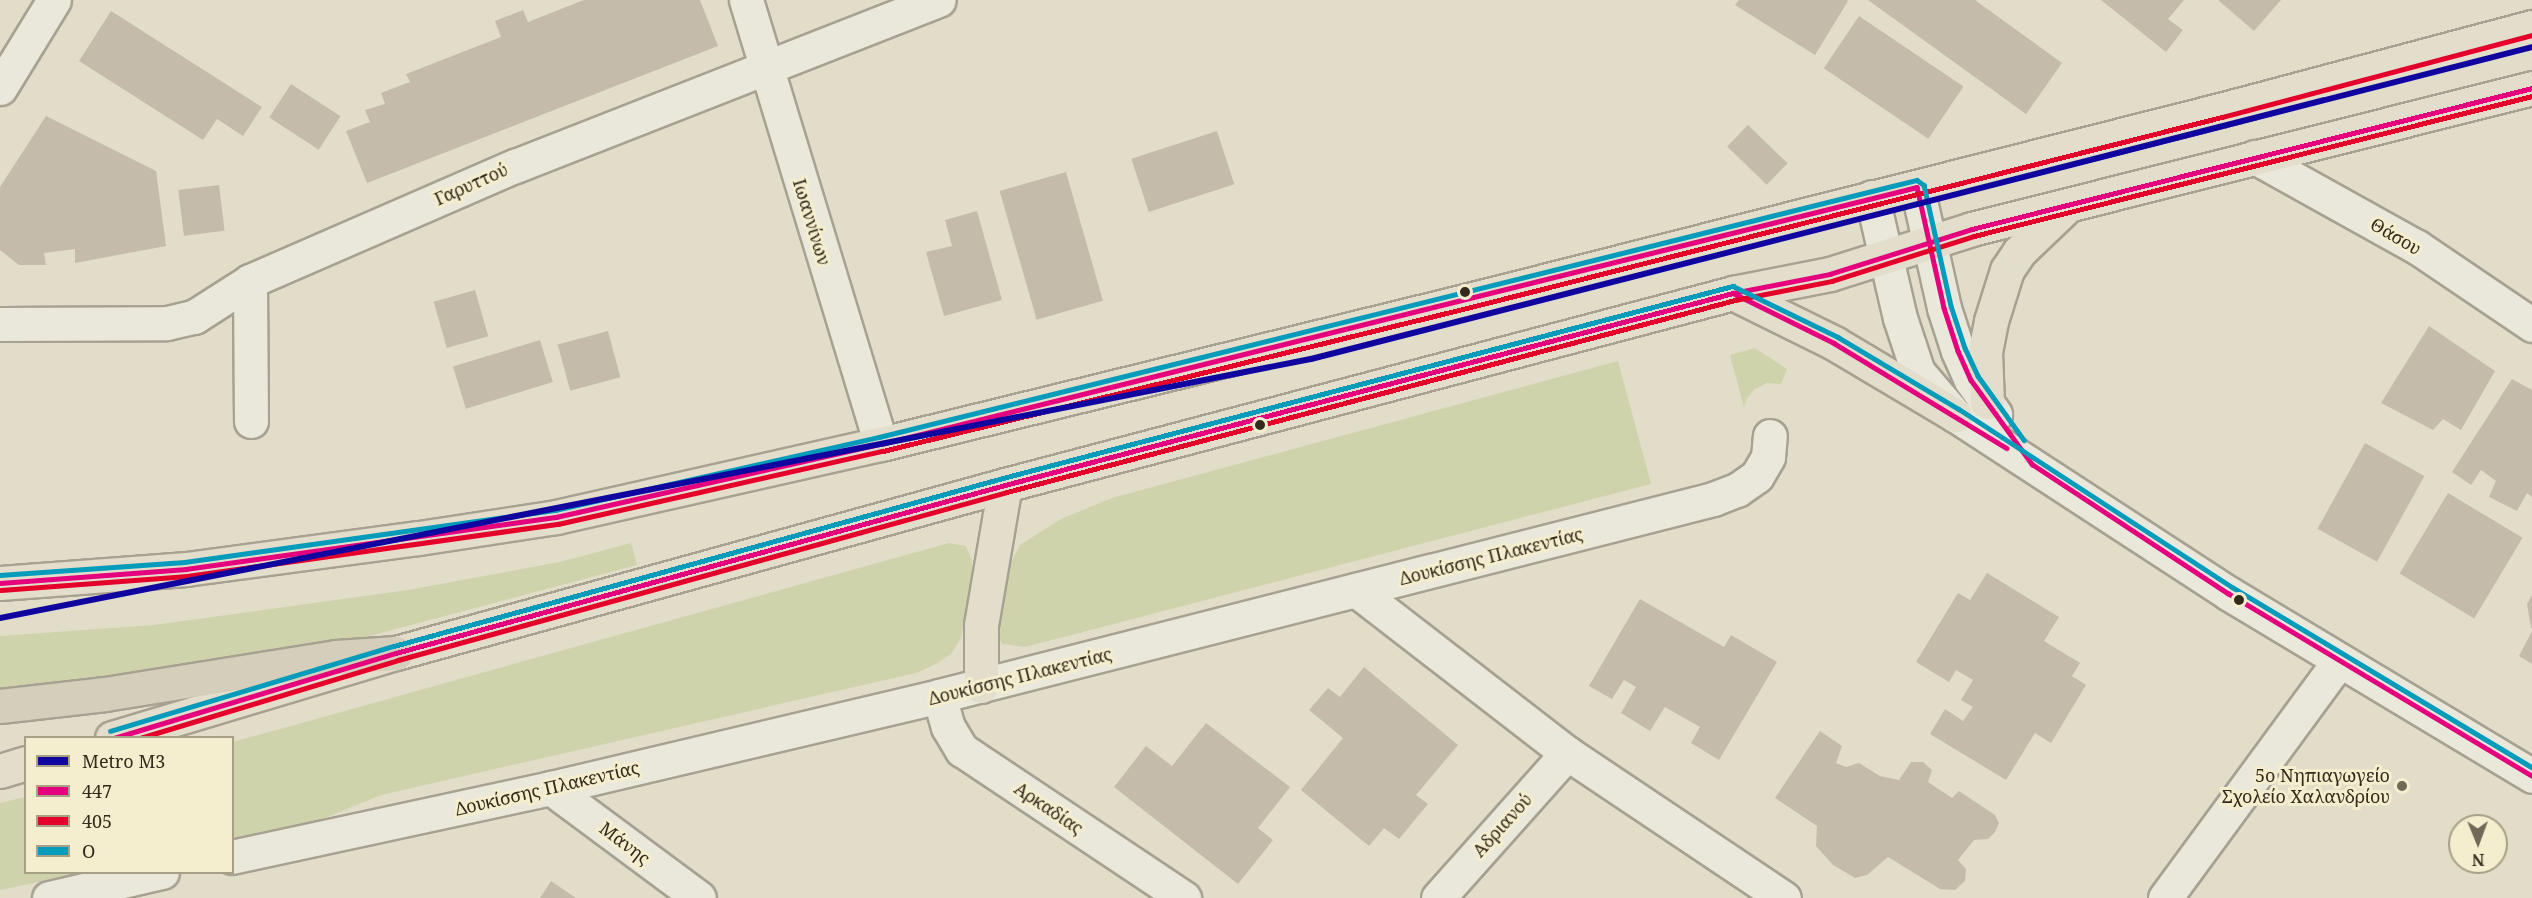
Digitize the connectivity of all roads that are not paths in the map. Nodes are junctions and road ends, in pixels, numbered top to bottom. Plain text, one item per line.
1 (54, 0) edge
2 (746, 0) edge
3 (939, 0) edge
4 (2532, 27) edge
5 (764, 68) junction
6 (0, 88) edge
7 (2532, 88) edge
8 (2254, 157) junction
9 (1917, 187) junction
10 (1872, 197) junction
11 (2066, 207) junction
12 (1930, 244) junction
13 (1886, 257) junction
14 (250, 281) junction
15 (1733, 293) junction
16 (0, 324) edge
17 (2532, 325) edge
18 (1987, 402) junction
19 (1955, 415) junction
20 (251, 421) dead end
21 (1770, 436) dead end
22 (881, 444) junction
23 (2032, 464) junction
24 (1005, 485) junction
25 (0, 583) edge
26 (1356, 590) junction
27 (396, 653) junction
28 (2339, 661) junction
29 (981, 686) junction
30 (939, 696) junction
31 (0, 706) edge
32 (119, 736) edge
33 (1567, 753) junction
34 (24, 764) edge
35 (0, 771) edge
36 (2532, 776) edge
37 (551, 788) junction
38 (234, 857) edge
39 (160, 874) edge
40 (122, 891) edge
41 (49, 898) edge
42 (699, 898) edge
43 (1185, 898) edge
44 (1438, 898) edge
45 (1784, 898) edge
46 (2164, 898) edge

1 - 6 street
2 - 5 street, Ιωαννίνων
3 - 5 street, Γαρυττού
4 - 9 main road
5 - 14 street, Γαρυττού
5 - 22 street, Ιωαννίνων
7 - 8 main road
8 - 11 main road
8 - 17 street, Θάσου
9 - 10 main road
9 - 12 street
10 - 13 street
10 - 22 main road
11 - 12 main road
11 - 18 main road
12 - 13 main road
12 - 18 street
13 - 15 main road
13 - 19 street
14 - 16 street, Γαρυττού
14 - 20 street
15 - 19 main road
15 - 24 main road
18 - 23 street
19 - 23 street
21 - 26 street, Δουκίσσης Πλακεντίας
22 - 25 main road
23 - 28 street
24 - 27 main road
24 - 29 main road
26 - 29 street, Δουκίσσης Πλακεντίας
26 - 33 street
27 - 31 highway
27 - 32 main road
28 - 36 street
28 - 46 street
29 - 30 street, Δουκίσσης Πλακεντίας
30 - 37 street, Δουκίσσης Πλακεντίας
30 - 43 street, Αρκαδίας
33 - 44 street, Αδριανού
33 - 45 street
34 - 35 main road
37 - 38 street, Δουκίσσης Πλακεντίας
37 - 42 street, Μάνης
39 - 40 street
40 - 41 street

